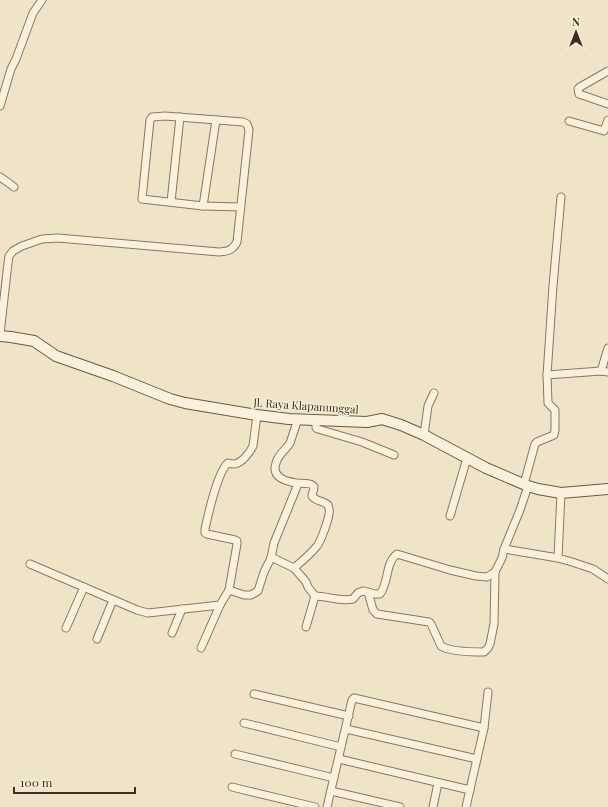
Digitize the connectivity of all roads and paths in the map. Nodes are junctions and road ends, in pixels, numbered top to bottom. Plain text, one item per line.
1 (42, 0) edge
2 (608, 72) edge
3 (1, 96) edge
4 (608, 104) edge
5 (0, 106) edge
6 (180, 117) junction
7 (216, 120) junction
8 (608, 120) edge
9 (569, 121) dead end
10 (0, 177) edge
11 (14, 187) dead end
12 (561, 196) dead end
13 (171, 202) junction
14 (203, 206) junction
15 (240, 208) junction
16 (0, 335) edge
17 (608, 348) edge
18 (605, 372) edge
19 (547, 375) junction
20 (434, 393) dead end
21 (256, 416) junction
22 (298, 419) junction
23 (320, 420) junction
24 (424, 435) junction
25 (394, 455) dead end
26 (467, 458) junction
27 (298, 484) junction
28 (526, 485) junction
29 (608, 489) edge
30 (561, 493) junction
31 (450, 516) dead end
32 (504, 549) junction
33 (271, 558) junction
34 (558, 558) junction
35 (30, 564) dead end
36 (294, 568) junction
37 (495, 572) junction
38 (608, 579) edge
39 (84, 587) junction
40 (229, 590) junction
41 (368, 592) junction
42 (314, 596) junction
43 (113, 600) junction
44 (220, 605) junction
45 (182, 609) junction
46 (306, 627) dead end
47 (66, 628) dead end
48 (172, 633) dead end
49 (97, 639) dead end
50 (201, 648) dead end
51 (488, 692) dead end
52 (254, 694) dead end
53 (349, 716) junction
54 (244, 723) dead end
55 (484, 728) junction
56 (346, 729) junction
57 (342, 747) junction
58 (235, 754) dead end
59 (338, 759) junction
60 (477, 759) junction
61 (334, 778) junction
62 (438, 783) junction
63 (232, 787) dead end
64 (470, 790) junction
65 (331, 791) junction
66 (368, 803) edge
67 (315, 807) edge
68 (327, 807) edge
69 (400, 807) edge
70 (432, 807) edge
71 (466, 807) edge

1 - 3 street
2 - 4 street
3 - 5 street
6 - 7 street
6 - 13 street
6 - 13 street
7 - 14 street
7 - 15 street
8 - 9 street
10 - 11 street
12 - 19 street
13 - 14 street
14 - 15 street
15 - 16 street
16 - 21 street, Jl. Raya Klapanunggal
17 - 18 street
18 - 19 street
19 - 28 street
20 - 24 street
21 - 22 street, Jl. Raya Klapanunggal
21 - 40 street
22 - 23 street, Jl. Raya Klapanunggal
22 - 27 street
23 - 24 street, Jl. Raya Klapanunggal
23 - 25 street
24 - 26 street, Jl. Raya Klapanunggal
26 - 28 street, Jl. Raya Klapanunggal
26 - 31 street
27 - 33 street
27 - 36 street
28 - 30 street, Jl. Raya Klapanunggal
28 - 32 street
29 - 30 street, Jl. Raya Klapanunggal
30 - 34 street
32 - 34 street
32 - 37 street
33 - 36 street
33 - 40 street
34 - 38 street
35 - 39 street
36 - 42 street
37 - 41 street
37 - 41 street
39 - 43 street
39 - 47 street
40 - 44 street
41 - 42 street
42 - 46 street
43 - 45 street
43 - 49 street
44 - 45 street
44 - 50 street
45 - 48 street
51 - 55 street
52 - 53 street
53 - 55 street
53 - 56 street
54 - 57 street
55 - 60 street
56 - 57 street
56 - 60 street
57 - 59 street
58 - 61 street
59 - 61 street
59 - 62 street
60 - 64 street
61 - 65 street
62 - 64 street
62 - 70 street
63 - 67 street
64 - 71 street
65 - 66 street
65 - 68 street
66 - 69 street

